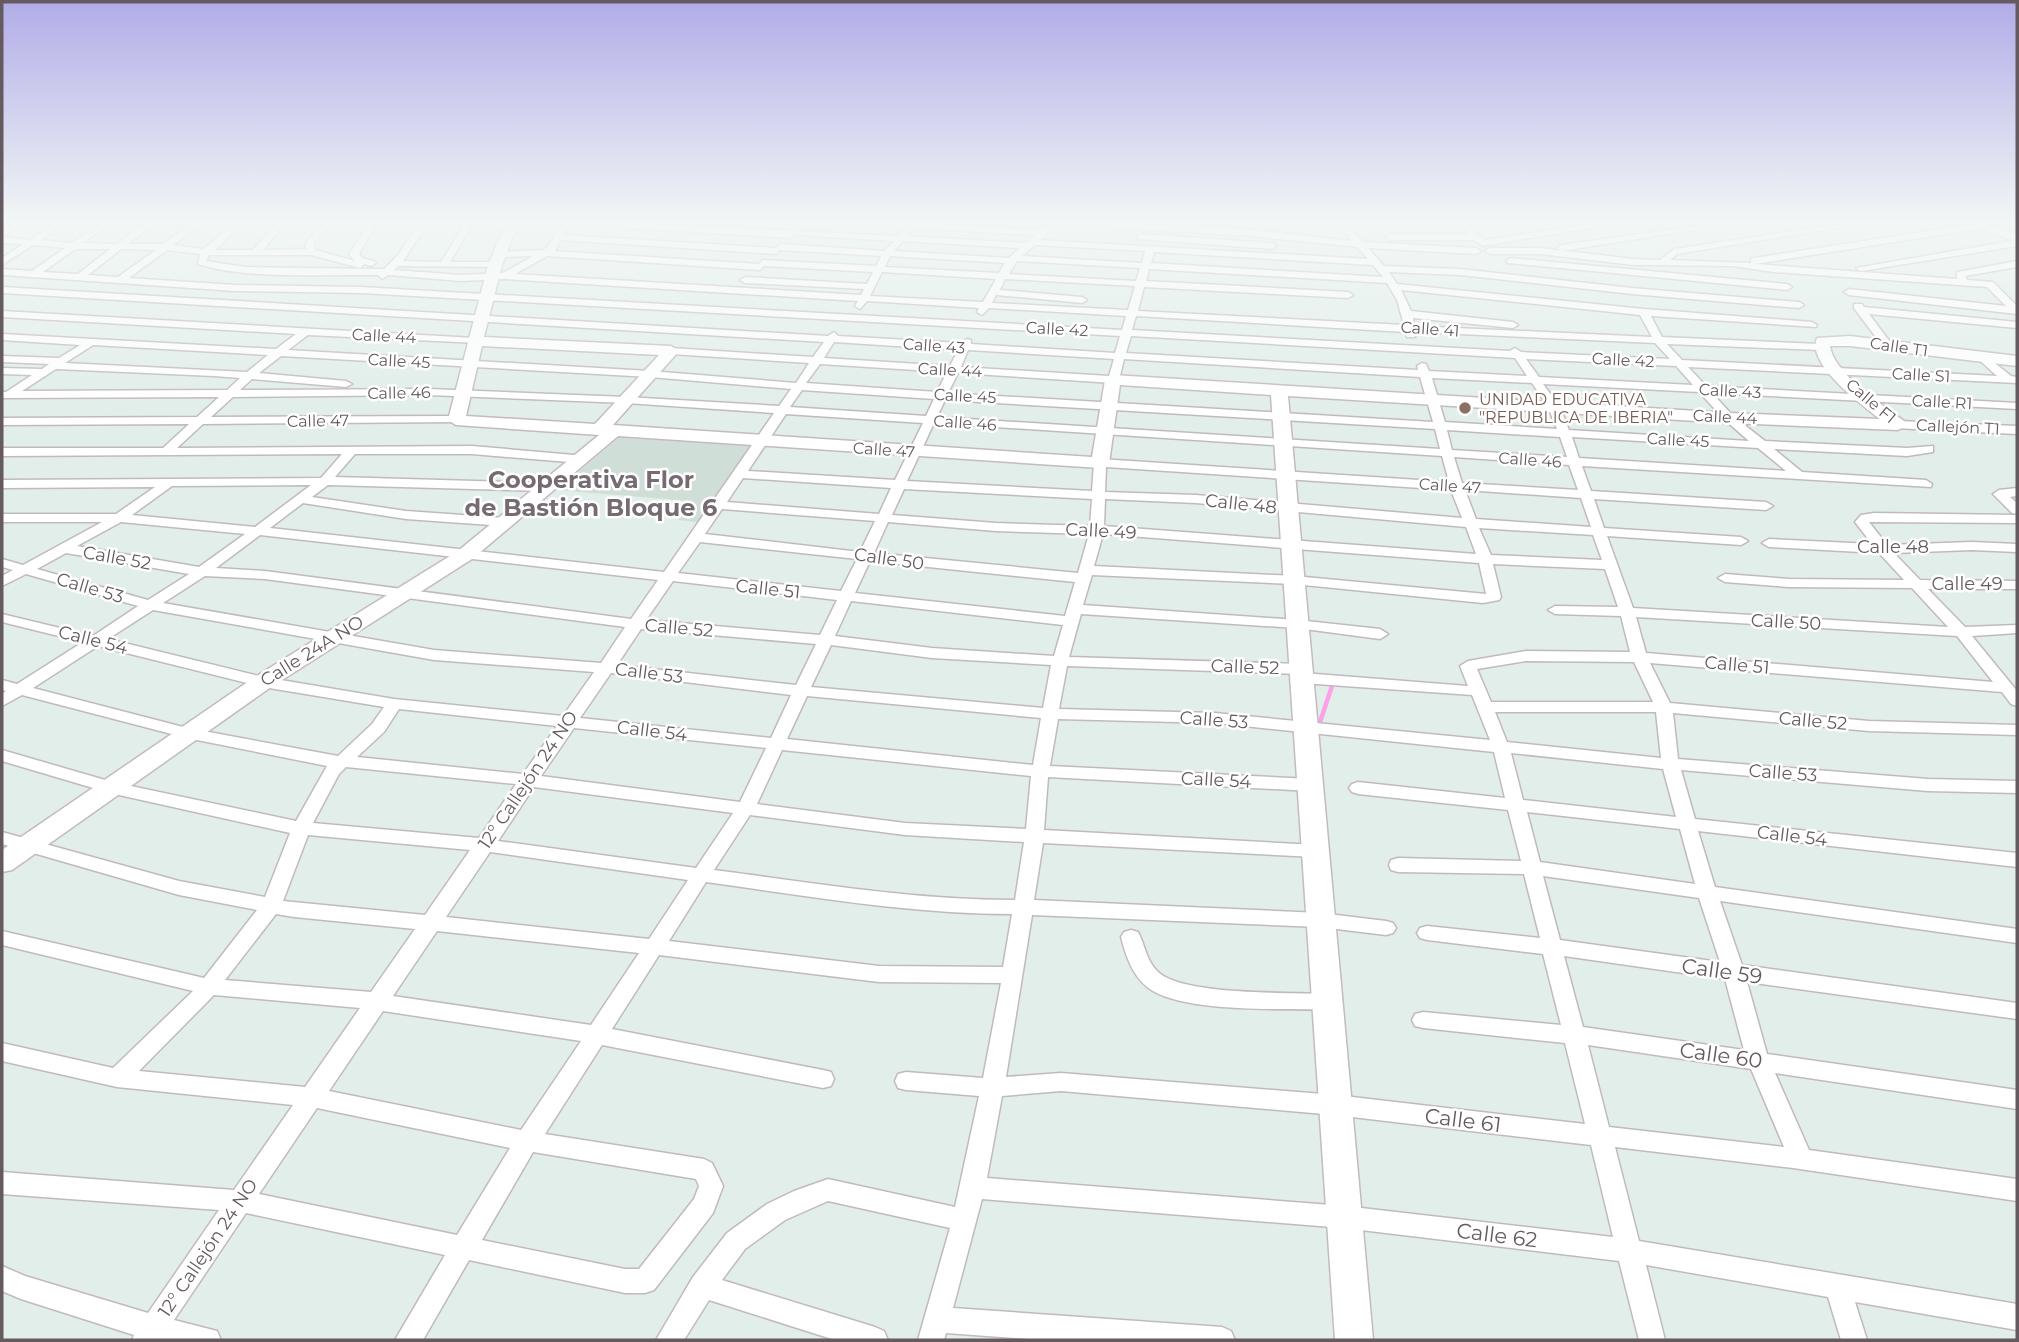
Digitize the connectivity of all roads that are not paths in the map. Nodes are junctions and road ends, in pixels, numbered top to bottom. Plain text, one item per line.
1 (740, 285) edge
2 (205, 286) edge
3 (367, 286) edge
4 (492, 286) edge
5 (603, 286) edge
6 (823, 286) edge
7 (823, 286) edge
8 (872, 286) junction
9 (999, 286) edge
10 (1140, 286) edge
11 (1149, 286) edge
12 (1281, 286) edge
13 (1392, 286) edge
14 (1465, 286) edge
15 (1581, 286) edge
16 (1771, 286) edge
17 (1844, 286) edge
18 (1957, 286) edge
19 (1961, 286) joint
20 (1787, 287) joint
21 (361, 290) junction
22 (5, 292) edge
23 (1849, 292) junction
24 (1348, 295) dead end
25 (488, 298) junction
26 (990, 299) junction
27 (581, 302) junction
28 (226, 304) junction
29 (1798, 305) junction
30 (1134, 308) junction
31 (712, 309) junction
32 (333, 310) junction
33 (1282, 310) junction
34 (1861, 310) junction
35 (2017, 310) edge
36 (1644, 312) junction
37 (2, 314) edge
38 (1408, 314) junction
39 (481, 319) junction
40 (851, 319) junction
41 (556, 324) junction
42 (193, 325) junction
43 (1812, 325) junction
44 (974, 326) junction
45 (2017, 326) edge
46 (1524, 327) dead end
47 (1409, 328) junction
48 (692, 330) junction
49 (306, 331) junction
50 (1127, 333) junction
51 (1504, 334) junction
52 (2, 337) edge
53 (830, 339) junction
54 (475, 341) junction
55 (1659, 341) junction
56 (90, 342) junction
57 (1282, 342) junction
58 (1821, 344) junction
59 (1888, 346) junction
60 (159, 347) junction
61 (964, 348) junction
62 (1417, 350) junction
63 (671, 351) junction
64 (276, 354) junction
65 (1518, 355) junction
66 (1121, 356) junction
67 (1982, 358) junction
68 (2, 359) edge
69 (2017, 361) edge
70 (814, 362) junction
71 (1678, 363) junction
72 (471, 365) junction
73 (1282, 365) junction
74 (52, 367) junction
75 (954, 370) junction
76 (1836, 371) junction
77 (2, 372) edge
78 (650, 374) junction
79 (1425, 374) junction
80 (248, 377) junction
81 (1113, 380) junction
82 (1536, 380) junction
83 (2012, 380) edge
84 (799, 385) junction
85 (2017, 387) edge
86 (1279, 389) junction
87 (1705, 390) junction
88 (429, 392) junction
89 (464, 392) junction
90 (229, 394) junction
91 (943, 394) junction
92 (4, 396) edge
93 (1434, 398) junction
94 (1866, 398) junction
95 (626, 400) junction
96 (1109, 405) junction
97 (2017, 406) edge
98 (1553, 407) junction
99 (783, 411) junction
100 (1281, 415) junction
101 (1729, 418) junction
102 (456, 420) junction
103 (2, 421) edge
104 (931, 421) junction
105 (198, 422) junction
106 (1898, 425) junction
107 (1441, 426) junction
108 (607, 429) junction
109 (2017, 430) edge
110 (1105, 433) junction
111 (1565, 433) junction
112 (762, 442) junction
113 (1283, 444) junction
114 (1762, 445) junction
115 (1928, 449) joint
116 (352, 450) junction
117 (166, 451) junction
118 (2, 452) edge
119 (917, 452) junction
120 (1448, 454) junction
121 (581, 459) junction
122 (1100, 463) junction
123 (1575, 463) junction
124 (740, 474) junction
125 (1285, 475) junction
126 (1799, 476) junction
127 (325, 481) junction
128 (169, 483) junction
129 (2, 484) edge
130 (1926, 484) dead end
131 (901, 485) junction
132 (547, 487) junction
133 (1456, 487) junction
134 (2017, 492) edge
135 (1099, 493) junction
136 (1586, 495) junction
137 (301, 499) junction
138 (718, 505) junction
139 (1766, 506) dead end
140 (1288, 508) junction
141 (2017, 510) edge
142 (2, 518) edge
143 (119, 518) junction
144 (884, 519) junction
145 (2017, 519) edge
146 (505, 522) junction
147 (1469, 523) junction
148 (1097, 530) junction
149 (257, 531) junction
150 (1600, 532) junction
151 (695, 537) junction
152 (1741, 541) dead end
153 (1769, 543) dead end
154 (1291, 544) junction
155 (62, 548) junction
156 (2017, 548) edge
157 (1883, 549) junction
158 (465, 555) junction
159 (867, 555) junction
160 (1483, 559) junction
161 (2, 563) edge
162 (25, 568) junction
163 (1612, 570) junction
164 (202, 572) junction
165 (1085, 574) junction
166 (667, 577) junction
167 (1725, 578) dead end
168 (1294, 580) junction
169 (2, 582) edge
170 (1916, 584) junction
171 (2017, 584) edge
172 (404, 593) junction
173 (847, 597) junction
174 (153, 606) junction
175 (1555, 610) dead end
176 (1627, 612) junction
177 (1073, 615) junction
178 (2, 618) edge
179 (635, 624) junction
180 (1297, 624) junction
181 (2017, 629) edge
182 (1961, 632) junction
183 (1380, 634) dead end
184 (336, 635) junction
185 (826, 640) junction
186 (96, 641) junction
187 (1639, 657) junction
188 (1060, 661) junction
189 (604, 668) junction
190 (1301, 673) junction
191 (2007, 681) edge
192 (262, 682) junction
193 (11, 688) edge
194 (802, 691) junction
195 (1481, 699) junction
196 (2, 701) edge
197 (2017, 701) edge
198 (394, 704) junction
199 (1664, 707) junction
200 (1050, 714) junction
201 (567, 722) junction
202 (1306, 728) junction
203 (2017, 730) edge
204 (187, 733) junction
205 (775, 746) junction
206 (1501, 747) junction
207 (2, 755) edge
208 (342, 762) junction
209 (1670, 765) junction
210 (1040, 771) junction
211 (528, 780) junction
212 (1310, 785) junction
213 (110, 787) junction
214 (2017, 787) edge
215 (1358, 788) dead end
216 (1516, 805) junction
217 (746, 807) junction
218 (1687, 824) junction
219 (301, 828) junction
220 (2, 838) edge
221 (1034, 838) junction
222 (483, 845) junction
223 (26, 846) junction
224 (1315, 850) junction
225 (2017, 860) edge
226 (2, 863) edge
227 (1398, 864) dead end
228 (1532, 867) junction
229 (702, 874) junction
230 (1706, 890) junction
231 (271, 906) junction
232 (1022, 906) junction
233 (1320, 920) junction
234 (430, 922) junction
235 (1386, 928) dead end
236 (1427, 933) dead end
237 (2017, 936) edge
238 (1131, 937) dead end
239 (2, 938) edge
240 (654, 947) junction
241 (1553, 947) junction
242 (1734, 973) junction
243 (1011, 983) junction
244 (210, 987) junction
245 (375, 1001) junction
246 (2017, 1011) edge
247 (1329, 1014) junction
248 (1423, 1020) dead end
249 (597, 1035) junction
250 (1576, 1035) junction
251 (2, 1052) edge
252 (1758, 1060) junction
253 (117, 1078) junction
254 (823, 1079) dead end
255 (906, 1081) dead end
256 (992, 1087) junction
257 (311, 1097) junction
258 (2017, 1099) edge
259 (1335, 1105) junction
260 (1602, 1136) junction
261 (527, 1141) junction
262 (1801, 1159) junction
263 (2, 1183) edge
264 (973, 1188) junction
265 (2017, 1190) edge
266 (240, 1201) junction
267 (1344, 1217) junction
268 (962, 1220) junction
269 (465, 1246) junction
270 (1630, 1251) junction
271 (2, 1278) edge
272 (702, 1286) junction
273 (1838, 1288) junction
274 (2017, 1317) edge
275 (934, 1330) edge
276 (150, 1334) edge
277 (208, 1340) edge
278 (408, 1340) edge
279 (669, 1340) edge
280 (875, 1340) edge
281 (1222, 1340) edge
282 (1354, 1340) edge
283 (1652, 1340) edge
284 (1854, 1340) edge

1 - 31 street
2 - 21 street, Calle 42
3 - 21 street
4 - 25 street
5 - 27 street
6 - 8 street, Calle 41
7 - 8 street
8 - 26 street, Calle 41
8 - 40 street, 12° Callejón 24 NO
9 - 26 street
10 - 30 street
11 - 33 street
12 - 33 street
13 - 38 street
14 - 36 street
15 - 29 street
16 - 20 street
17 - 23 street
18 - 19 street
19 - 35 street
20 - 29 street, Calle F1
21 - 25 street, Calle 42
21 - 32 street
22 - 28 street, Calle 43
23 - 34 street
23 - 35 street
24 - 33 street
25 - 27 street, Calle 42
25 - 39 street
26 - 30 street, Calle 41
26 - 44 street
27 - 31 street, Calle 42
27 - 41 street
28 - 32 street, Calle 43
28 - 42 street
29 - 43 street, Calle F1
30 - 33 street, Calle 41
30 - 50 street
31 - 40 street, Calle 42
31 - 48 street
32 - 39 street, Calle 43
32 - 49 street
33 - 47 street, Calle 41
33 - 57 street
34 - 45 street
34 - 59 street
36 - 43 street
36 - 55 street
37 - 42 street, Calle 44
38 - 46 street
38 - 47 street
39 - 41 street, Calle 43
39 - 54 street
40 - 44 street, Calle 42
40 - 53 street, 12° Callejón 24 NO
41 - 48 street, Calle 43
42 - 49 street, Calle 44
42 - 60 street
43 - 58 street, Calle F1
44 - 50 street, Calle 42
44 - 61 street
47 - 51 street, Calle 41
47 - 62 street
48 - 53 street, Calle 43
48 - 63 street
49 - 54 street, Calle 44
49 - 64 street
50 - 57 street, Calle 42
50 - 66 street
51 - 55 street, Calle 41
51 - 65 street
52 - 56 street, Calle 45
53 - 61 street, Calle 43
53 - 70 street, 12° Callejón 24 NO
54 - 63 street, Calle 44
54 - 72 street
55 - 58 street, Calle 41
55 - 71 street
56 - 60 street, Calle 45
56 - 74 street
57 - 62 street, Calle 42
57 - 73 street
58 - 59 street, Calle T1
58 - 76 street, Calle F1
59 - 67 street, Calle T1
60 - 64 street, Calle 45
61 - 66 street, Calle 43
61 - 75 street
62 - 65 street, Calle 42
62 - 79 street
63 - 70 street, Calle 44
63 - 78 street, Calle 24A NO
64 - 72 street, Calle 45
64 - 80 street
65 - 71 street, Calle 42
65 - 82 street
66 - 73 street, Calle 43
66 - 81 street
67 - 69 street, Calle T1
67 - 83 street
68 - 74 street
70 - 75 street, Calle 44
70 - 84 street, 12° Callejón 24 NO
71 - 76 street, Calle 42
71 - 87 street
72 - 78 street, Calle 45
72 - 89 street
73 - 79 street, Calle 43
73 - 86 street
74 - 77 street
74 - 80 street
74 - 92 street
75 - 81 street, Calle 44
75 - 91 street
76 - 83 street, Calle S1
76 - 94 street, Calle F1
78 - 84 street, Calle 45
78 - 95 street, Calle 24A NO
79 - 82 street, Calle 43
79 - 93 street
80 - 88 street
80 - 90 street
81 - 86 street, Calle 44
81 - 96 street
82 - 87 street, Calle 43
82 - 98 street
83 - 85 street
84 - 91 street, Calle 45
84 - 99 street, 12° Callejón 24 NO
86 - 93 street, Calle 44
86 - 100 street
87 - 94 street, Calle 43
87 - 101 street
88 - 89 street, Calle 46
88 - 90 street, Calle 46
89 - 95 street, Calle 46
89 - 102 street
90 - 92 street, Calle 46
90 - 105 street
91 - 96 street, Calle 45
91 - 104 street
93 - 98 street, Calle 44
93 - 107 street
94 - 97 street, Calle R1
94 - 106 street, Calle F1
95 - 99 street, Calle 46
95 - 108 street, Calle 24A NO
96 - 100 street, Calle 45
96 - 110 street
98 - 101 street, Calle 44
98 - 111 street
99 - 104 street, Calle 46
99 - 112 street, 12° Callejón 24 NO
100 - 107 street, Calle 45
100 - 113 street
101 - 106 street, Calle 44
101 - 114 street
102 - 105 street, Calle 47
102 - 108 street, Calle 47
103 - 105 street, Calle 47
104 - 110 street, Calle 46
104 - 119 street
105 - 117 street
106 - 109 street, Callejón T1
106 - 115 street, Calle F1
107 - 111 street, Calle 45
107 - 120 street
108 - 112 street, Calle 47
108 - 121 street, Calle 24A NO
110 - 113 street, Calle 46
110 - 122 street
111 - 114 street, Calle 45
111 - 123 street
112 - 119 street, Calle 47
112 - 124 street, 12° Callejón 24 NO
113 - 120 street, Calle 46
113 - 125 street
114 - 115 street, Calle 45
114 - 126 street
116 - 117 street
116 - 121 street
116 - 127 street
117 - 118 street
119 - 122 street, Calle 47
119 - 131 street
120 - 123 street, Calle 46
120 - 133 street
121 - 132 street, Calle 24A NO
122 - 125 street, Calle 47
122 - 135 street
123 - 126 street, Calle 46
123 - 136 street
124 - 131 street, Calle 48
124 - 138 street, 12° Callejón 24 NO
125 - 133 street, Calle 47
125 - 140 street
126 - 130 street, Calle 46
127 - 128 street
127 - 132 street
127 - 137 street
128 - 129 street
128 - 143 street
131 - 135 street, Calle 48
131 - 144 street
132 - 146 street, Calle 24A NO
133 - 136 street, Calle 47
133 - 147 street
134 - 141 street
135 - 140 street, Calle 48
135 - 148 street
136 - 139 street, Calle 47
136 - 150 street
137 - 146 street
137 - 149 street
138 - 144 street, Calle 49
138 - 151 street, 12° Callejón 24 NO
140 - 147 street, Calle 48
140 - 154 street
142 - 143 street, Calle 51
143 - 149 street, Calle 51
143 - 155 street
144 - 148 street, Calle 49
144 - 159 street
145 - 157 street
146 - 158 street, Calle 24A NO
147 - 150 street, Calle 48
147 - 160 street
148 - 154 street, Calle 49
148 - 165 street
149 - 158 street, Calle 51
149 - 164 street
150 - 152 street, Calle 48
150 - 163 street
151 - 159 street, Calle 50
151 - 166 street, 12° Callejón 24 NO
153 - 157 street, Calle 48
154 - 160 street, Calle 49
154 - 168 street
155 - 162 street
155 - 164 street, Calle 52
156 - 157 street, Calle 48
157 - 170 street
158 - 166 street, Calle 51
158 - 172 street, Calle 24A NO
159 - 165 street, Calle 50
159 - 173 street
160 - 163 street, Calle 49
160 - 168 street, Calle 50
161 - 162 street, Calle 53
162 - 169 street
162 - 174 street, Calle 53
163 - 176 street
164 - 172 street, Calle 52
164 - 174 street
165 - 168 street, Calle 50
165 - 177 street
166 - 173 street, Calle 51
166 - 179 street, 12° Callejón 24 NO
167 - 170 street, Calle 49
168 - 180 street
170 - 171 street, Calle 49
170 - 182 street
172 - 179 street, Calle 52
172 - 184 street, Calle 24A NO
173 - 177 street, Calle 51
173 - 185 street
174 - 184 street, Calle 53
174 - 186 street
175 - 176 street, Calle 50
176 - 182 street, Calle 50
176 - 187 street
177 - 180 street, Calle 51
177 - 188 street
178 - 186 street, Calle 54
179 - 185 street, Calle 52
179 - 189 street, 12° Callejón 24 NO
180 - 183 street, Calle 51
180 - 190 street
181 - 182 street, Calle 50
182 - 191 street
184 - 189 street, Calle 53
184 - 192 street, Calle 24A NO
185 - 188 street, Calle 52
185 - 194 street
186 - 192 street, Calle 54
186 - 193 street
187 - 191 street, Calle 51
187 - 195 street, Calle 51
187 - 199 street
188 - 190 street, Calle 52
188 - 200 street
189 - 194 street, Calle 53
189 - 201 street, 12° Callejón 24 NO
190 - 195 street, Calle 52
190 - 202 street
191 - 197 street
192 - 198 street, Calle 54
192 - 204 street, Calle 24A NO
193 - 196 street
193 - 204 street
194 - 200 street, Calle 53
194 - 205 street
195 - 199 street, Calle 52
195 - 206 street
198 - 201 street, Calle 54
198 - 208 street
199 - 203 street, Calle 52
199 - 209 street
200 - 202 street, Calle 53
200 - 210 street
201 - 205 street, Calle 54
201 - 211 street, 12° Callejón 24 NO
202 - 206 street, Calle 53
202 - 212 street
204 - 208 street
204 - 213 street, Calle 24A NO
205 - 210 street, Calle 54
205 - 217 street
206 - 209 street, Calle 53
206 - 216 street
207 - 213 street
208 - 211 street
208 - 219 street
209 - 214 street, Calle 53
209 - 218 street
210 - 212 street, Calle 54
210 - 221 street
211 - 217 street
211 - 222 street, 12° Callejón 24 NO
212 - 224 street
213 - 219 street
213 - 223 street, Calle 24A NO
215 - 216 street, Calle 54
216 - 218 street, Calle 54
216 - 228 street
217 - 221 street
217 - 229 street
218 - 225 street, Calle 54
218 - 230 street
219 - 222 street
219 - 231 street
220 - 223 street
221 - 224 street
221 - 232 street
222 - 229 street
222 - 234 street, 12° Callejón 24 NO
223 - 226 street, Calle 24A NO
223 - 231 street
224 - 233 street
227 - 228 street
228 - 230 street
228 - 241 street
229 - 232 street
229 - 240 street
230 - 237 street
230 - 242 street
231 - 234 street
231 - 244 street
232 - 233 street
232 - 243 street
233 - 235 street
233 - 247 street
234 - 240 street
234 - 245 street, 12° Callejón 24 NO
236 - 241 street, Calle 59
238 - 247 street
239 - 244 street
240 - 243 street
240 - 249 street
241 - 242 street, Calle 59
241 - 250 street
242 - 246 street, Calle 59
242 - 252 street
243 - 256 street
244 - 245 street
244 - 253 street
245 - 249 street
245 - 257 street, 12° Callejón 24 NO
247 - 259 street
248 - 250 street, Calle 60
249 - 254 street
249 - 261 street
250 - 252 street, Calle 60
250 - 260 street
251 - 253 street
252 - 258 street, Calle 60
252 - 262 street
253 - 257 street
255 - 256 street, Calle 61
256 - 259 street, Calle 61
256 - 264 street
257 - 261 street
257 - 266 street, 12° Callejón 24 NO
259 - 260 street, Calle 61
259 - 267 street
260 - 262 street, Calle 61
260 - 270 street
261 - 269 street
261 - 269 street
262 - 265 street, Calle 61
263 - 266 street
264 - 267 street, Calle 62
264 - 268 street
266 - 269 street
266 - 276 street, 12° Callejón 24 NO
267 - 270 street, Calle 62
267 - 282 street
268 - 272 street
268 - 275 street
269 - 278 street
270 - 273 street, Calle 62
270 - 283 street
271 - 276 street
272 - 279 street
272 - 280 street
273 - 274 street, Calle 62
273 - 284 street
275 - 281 street
276 - 277 street

